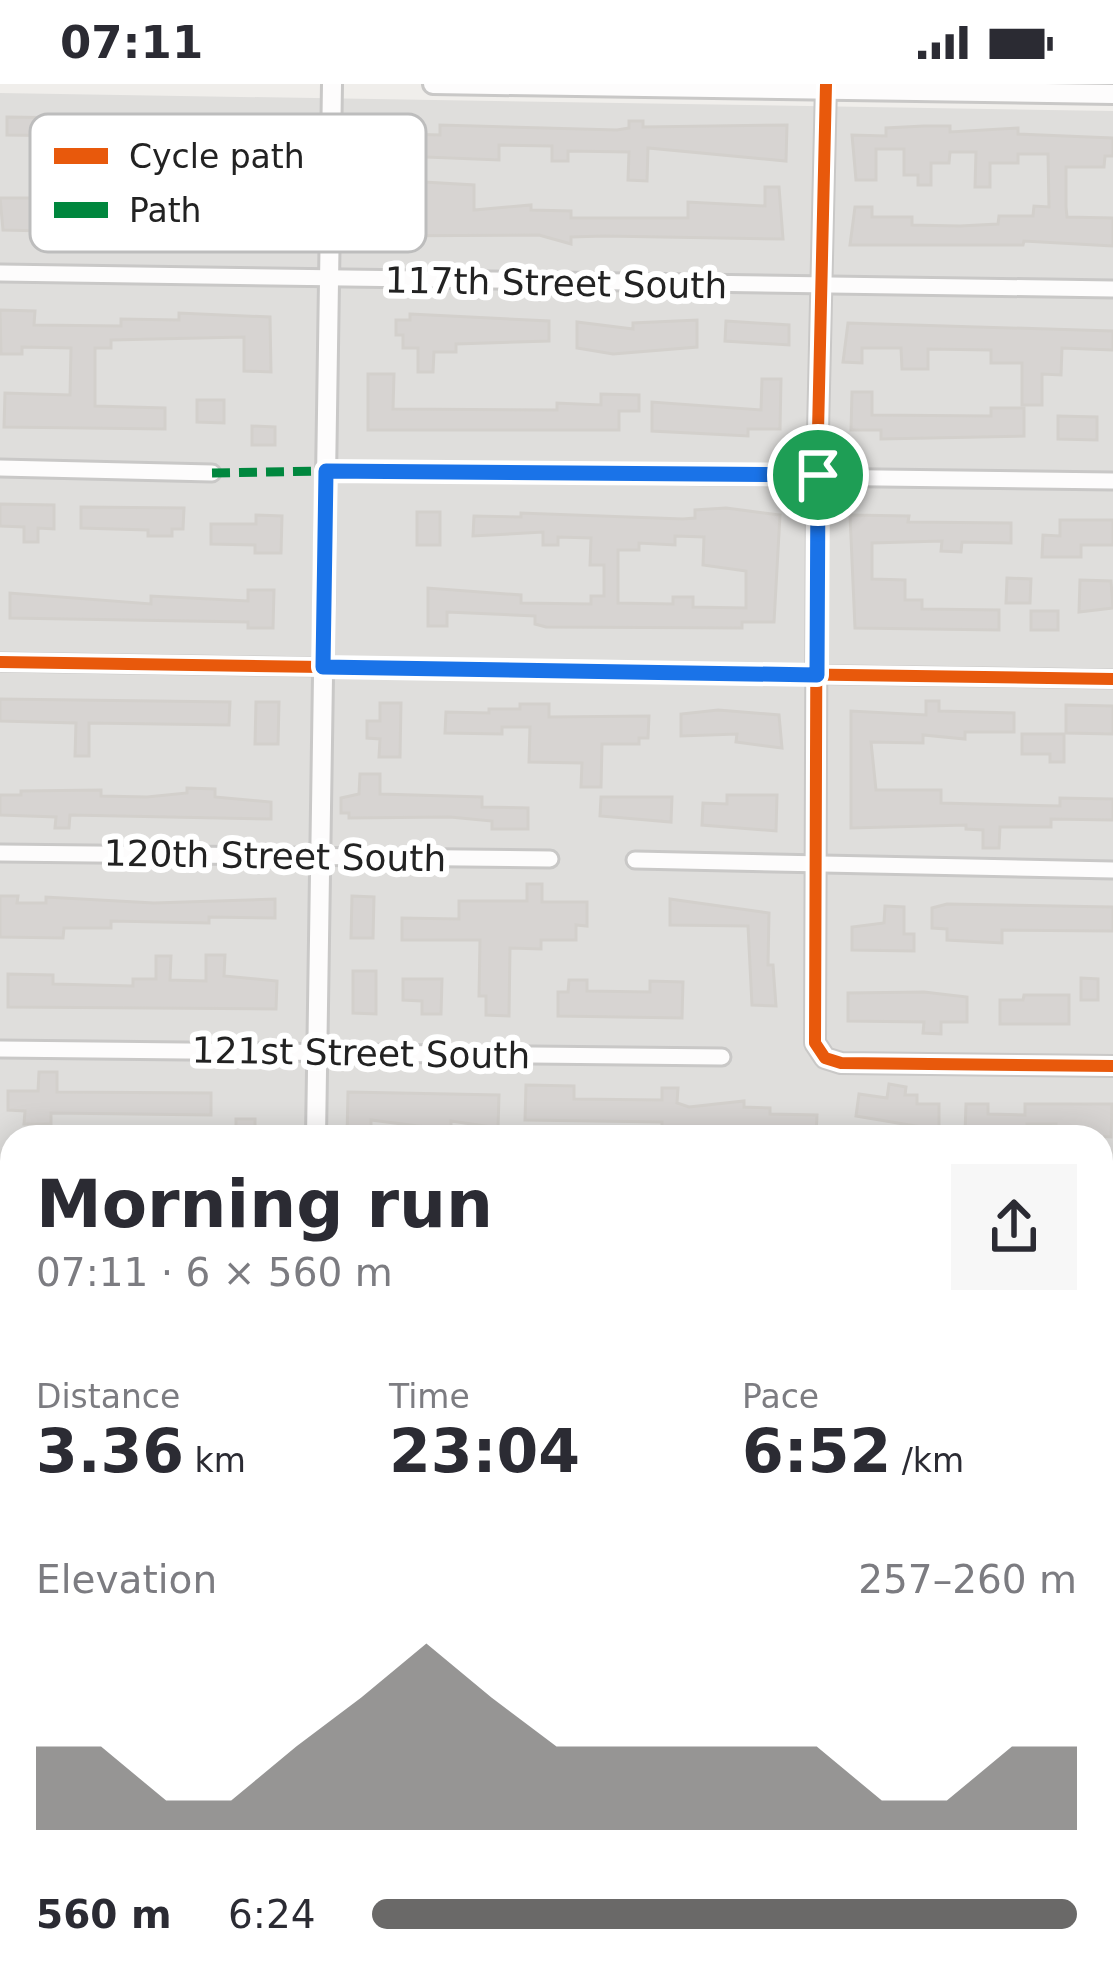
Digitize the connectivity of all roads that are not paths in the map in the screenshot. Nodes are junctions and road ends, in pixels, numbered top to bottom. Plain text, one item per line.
1 (332, 84) edge
2 (434, 84) edge
3 (826, 87) edge
4 (1113, 94) edge
5 (332, 114) edge
6 (329, 252) edge
7 (0, 273) edge
8 (329, 279) junction
9 (823, 288) junction
10 (1113, 289) edge
11 (0, 468) edge
12 (326, 471) junction
13 (212, 473) dead end
14 (818, 475) junction
15 (1113, 481) edge
16 (0, 662) edge
17 (323, 667) junction
18 (817, 675) junction
19 (1113, 679) edge
20 (0, 853) edge
21 (320, 856) junction
22 (550, 859) dead end
23 (634, 860) dead end
24 (814, 862) junction
25 (1113, 870) edge
26 (0, 1049) edge
27 (317, 1052) junction
28 (722, 1057) dead end
29 (1113, 1066) edge
30 (316, 1125) edge

1 - 5 street
2 - 3 street
3 - 4 street
3 - 9 street
6 - 8 street
7 - 8 street, 117th Street South
8 - 9 street, 117th Street South
8 - 12 street
9 - 10 street, 117th Street South
9 - 14 street
11 - 13 street
12 - 14 street
12 - 17 street
14 - 15 street
14 - 18 street
16 - 17 street
17 - 18 street
17 - 21 street
18 - 19 street
18 - 24 street
20 - 21 street, 120th Street South
21 - 22 street, 120th Street South
21 - 27 street
23 - 24 street
24 - 25 street
24 - 29 street
26 - 27 street, 121st Street South
27 - 28 street, 121st Street South
27 - 30 street

